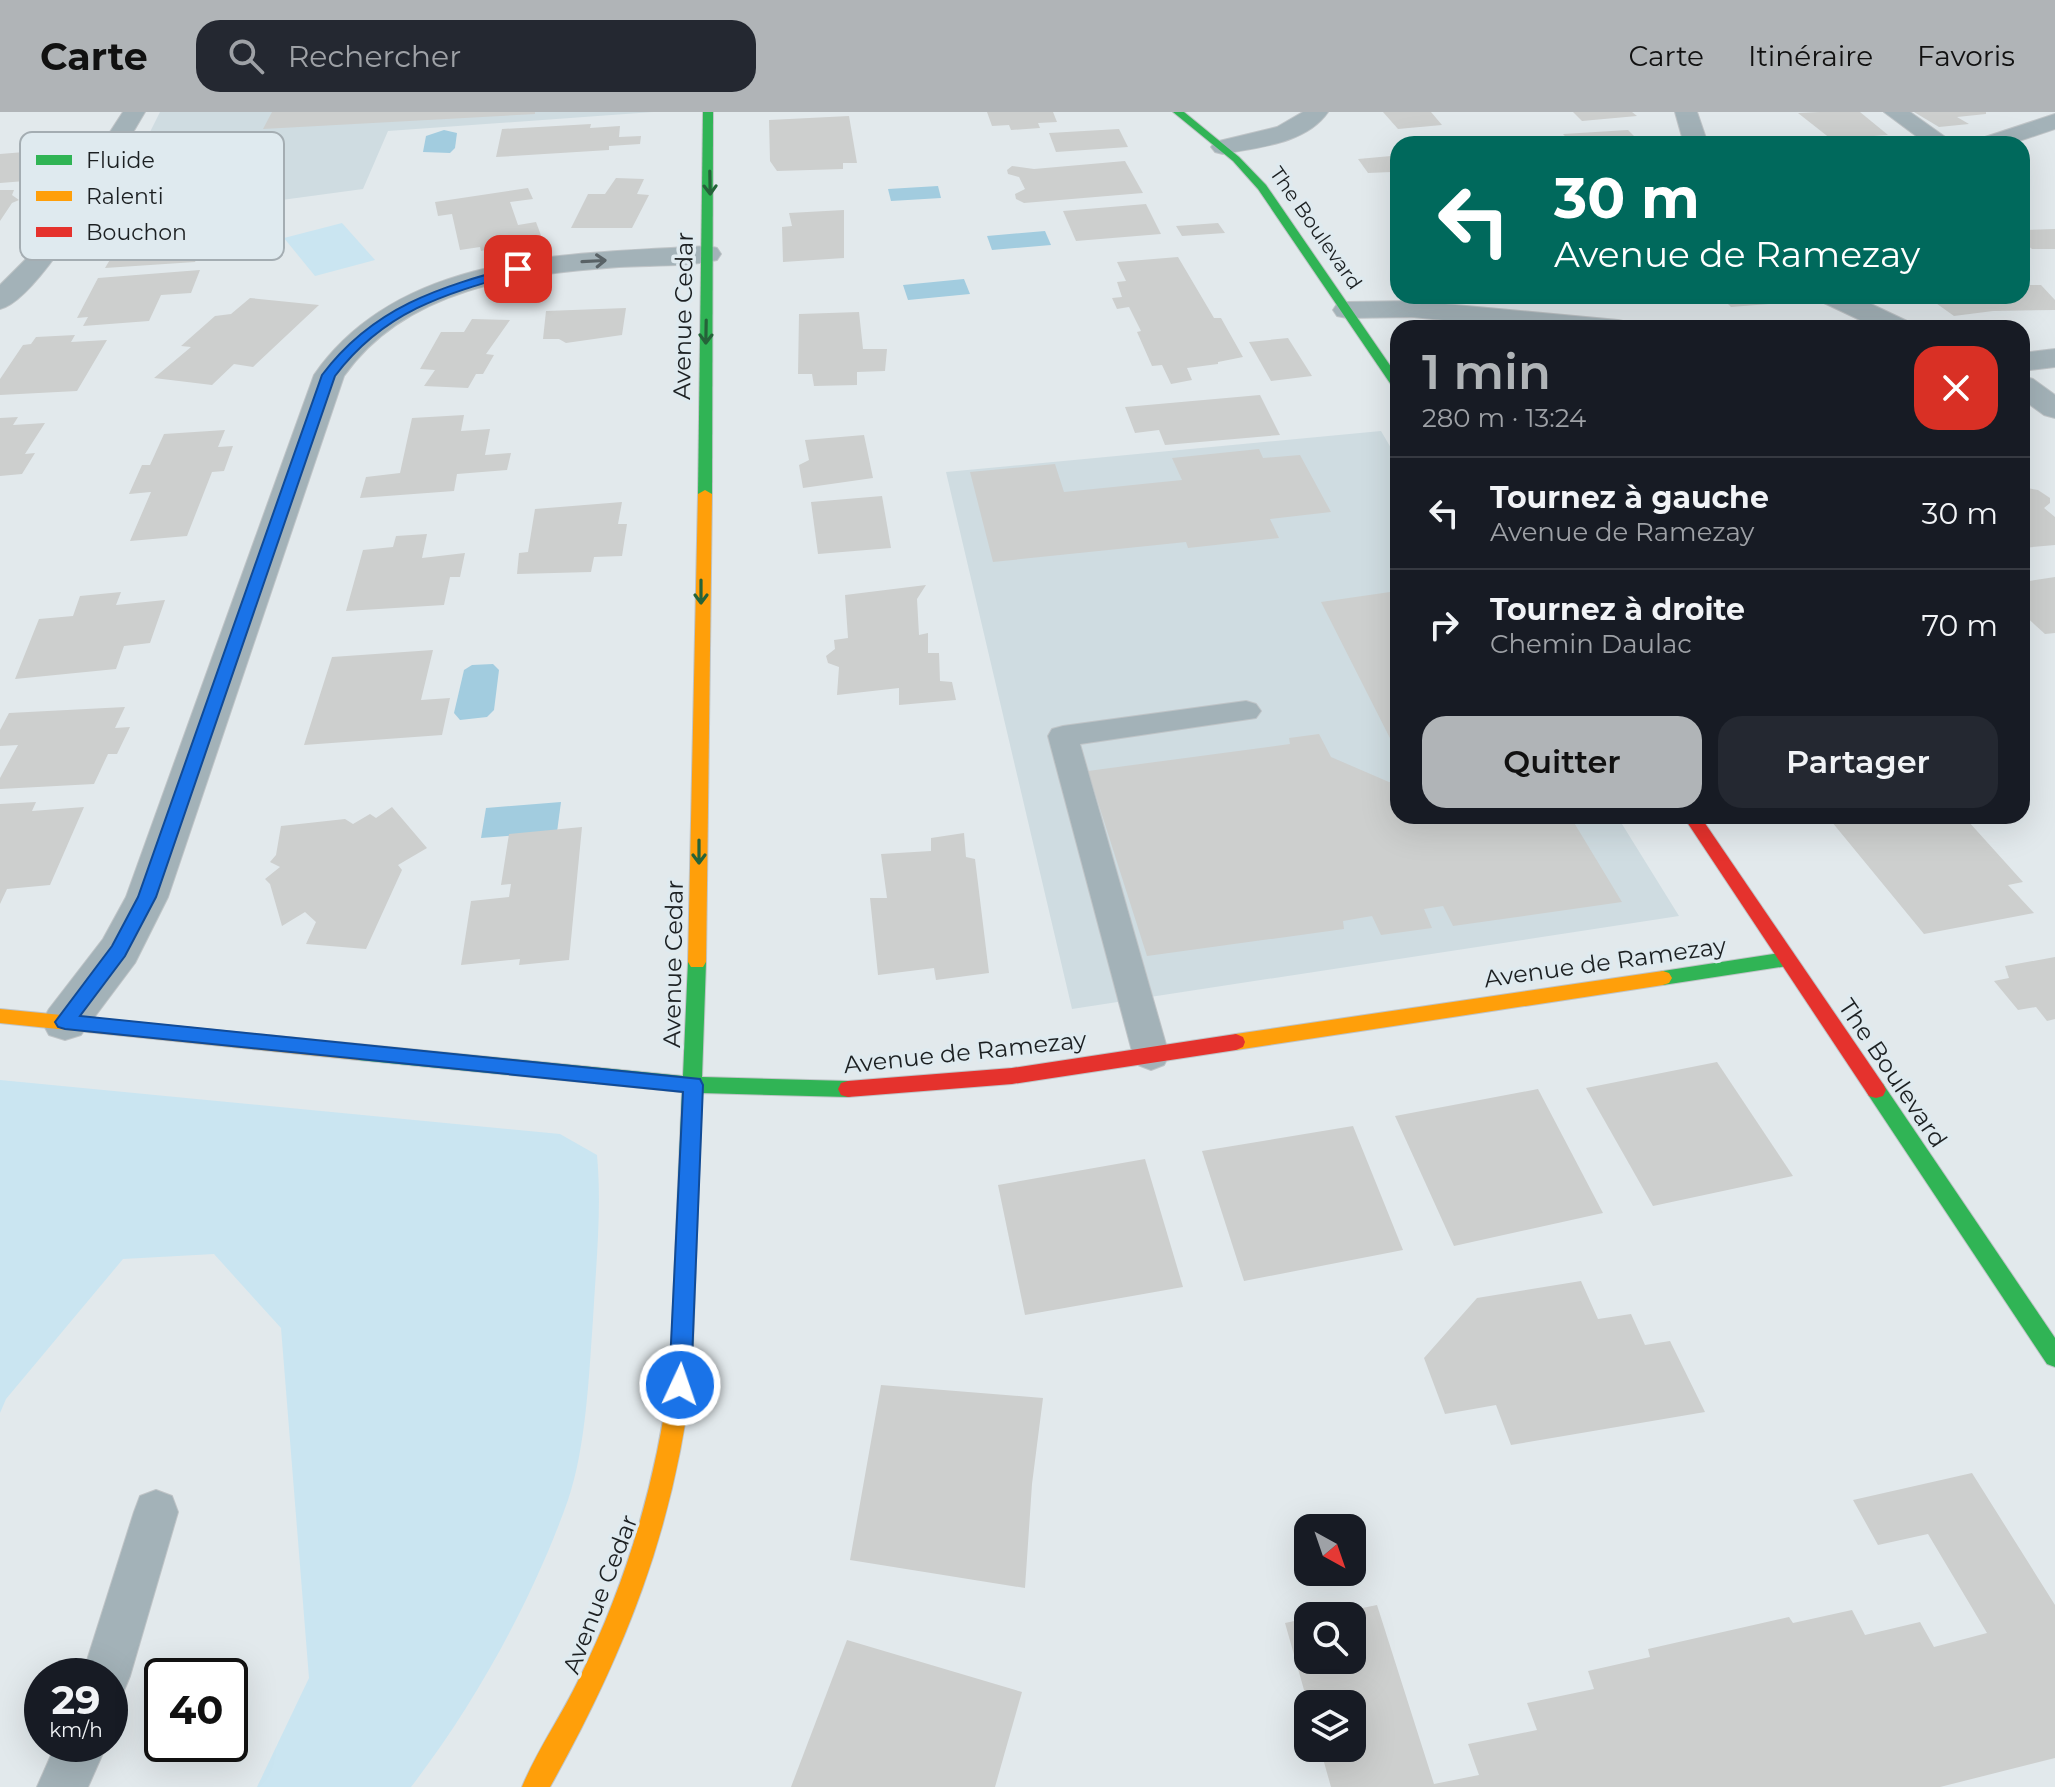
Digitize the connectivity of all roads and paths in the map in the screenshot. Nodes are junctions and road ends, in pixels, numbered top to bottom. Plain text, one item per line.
1 (134, 112) edge
2 (708, 112) edge
3 (1178, 112) edge
4 (1317, 112) edge
5 (1686, 112) edge
6 (1895, 112) edge
7 (2055, 121) edge
8 (121, 132) edge
9 (1694, 136) edge
10 (1931, 136) edge
11 (2011, 136) edge
12 (1223, 147) junction
13 (708, 254) junction
14 (40, 260) edge
15 (0, 301) edge
16 (1849, 304) edge
17 (1347, 310) junction
18 (1531, 320) edge
19 (1882, 320) edge
20 (2055, 358) edge
21 (2030, 361) edge
22 (1390, 374) edge
23 (2030, 391) edge
24 (2055, 409) edge
25 (1246, 711) dead end
26 (1696, 824) edge
27 (1787, 959) junction
28 (0, 1016) edge
29 (65, 1022) junction
30 (1151, 1055) junction
31 (693, 1085) junction
32 (2055, 1357) edge
33 (156, 1512) dead end
34 (111, 1658) edge
35 (74, 1762) edge
36 (62, 1787) edge
37 (535, 1787) edge

1 - 8 street
2 -> 13 street, Avenue Cedar
3 - 12 street, The Boulevard
4 - 12 street
5 - 9 street
6 - 10 street
7 - 11 street
12 - 17 street, The Boulevard
29 -> 13 street
13 -> 31 street, Avenue Cedar
14 - 15 street
16 - 19 street
17 - 18 street
17 - 22 street, The Boulevard
20 - 21 street
23 - 24 street
25 - 30 lane
26 - 27 street, The Boulevard
27 - 30 street, Avenue de Ramezay
27 - 32 street, The Boulevard
28 - 29 street, Avenue de Ramezay
29 - 31 street, Avenue de Ramezay
30 - 31 street, Avenue de Ramezay
31 - 37 street, Avenue Cedar
33 - 34 lane
35 - 36 lane

